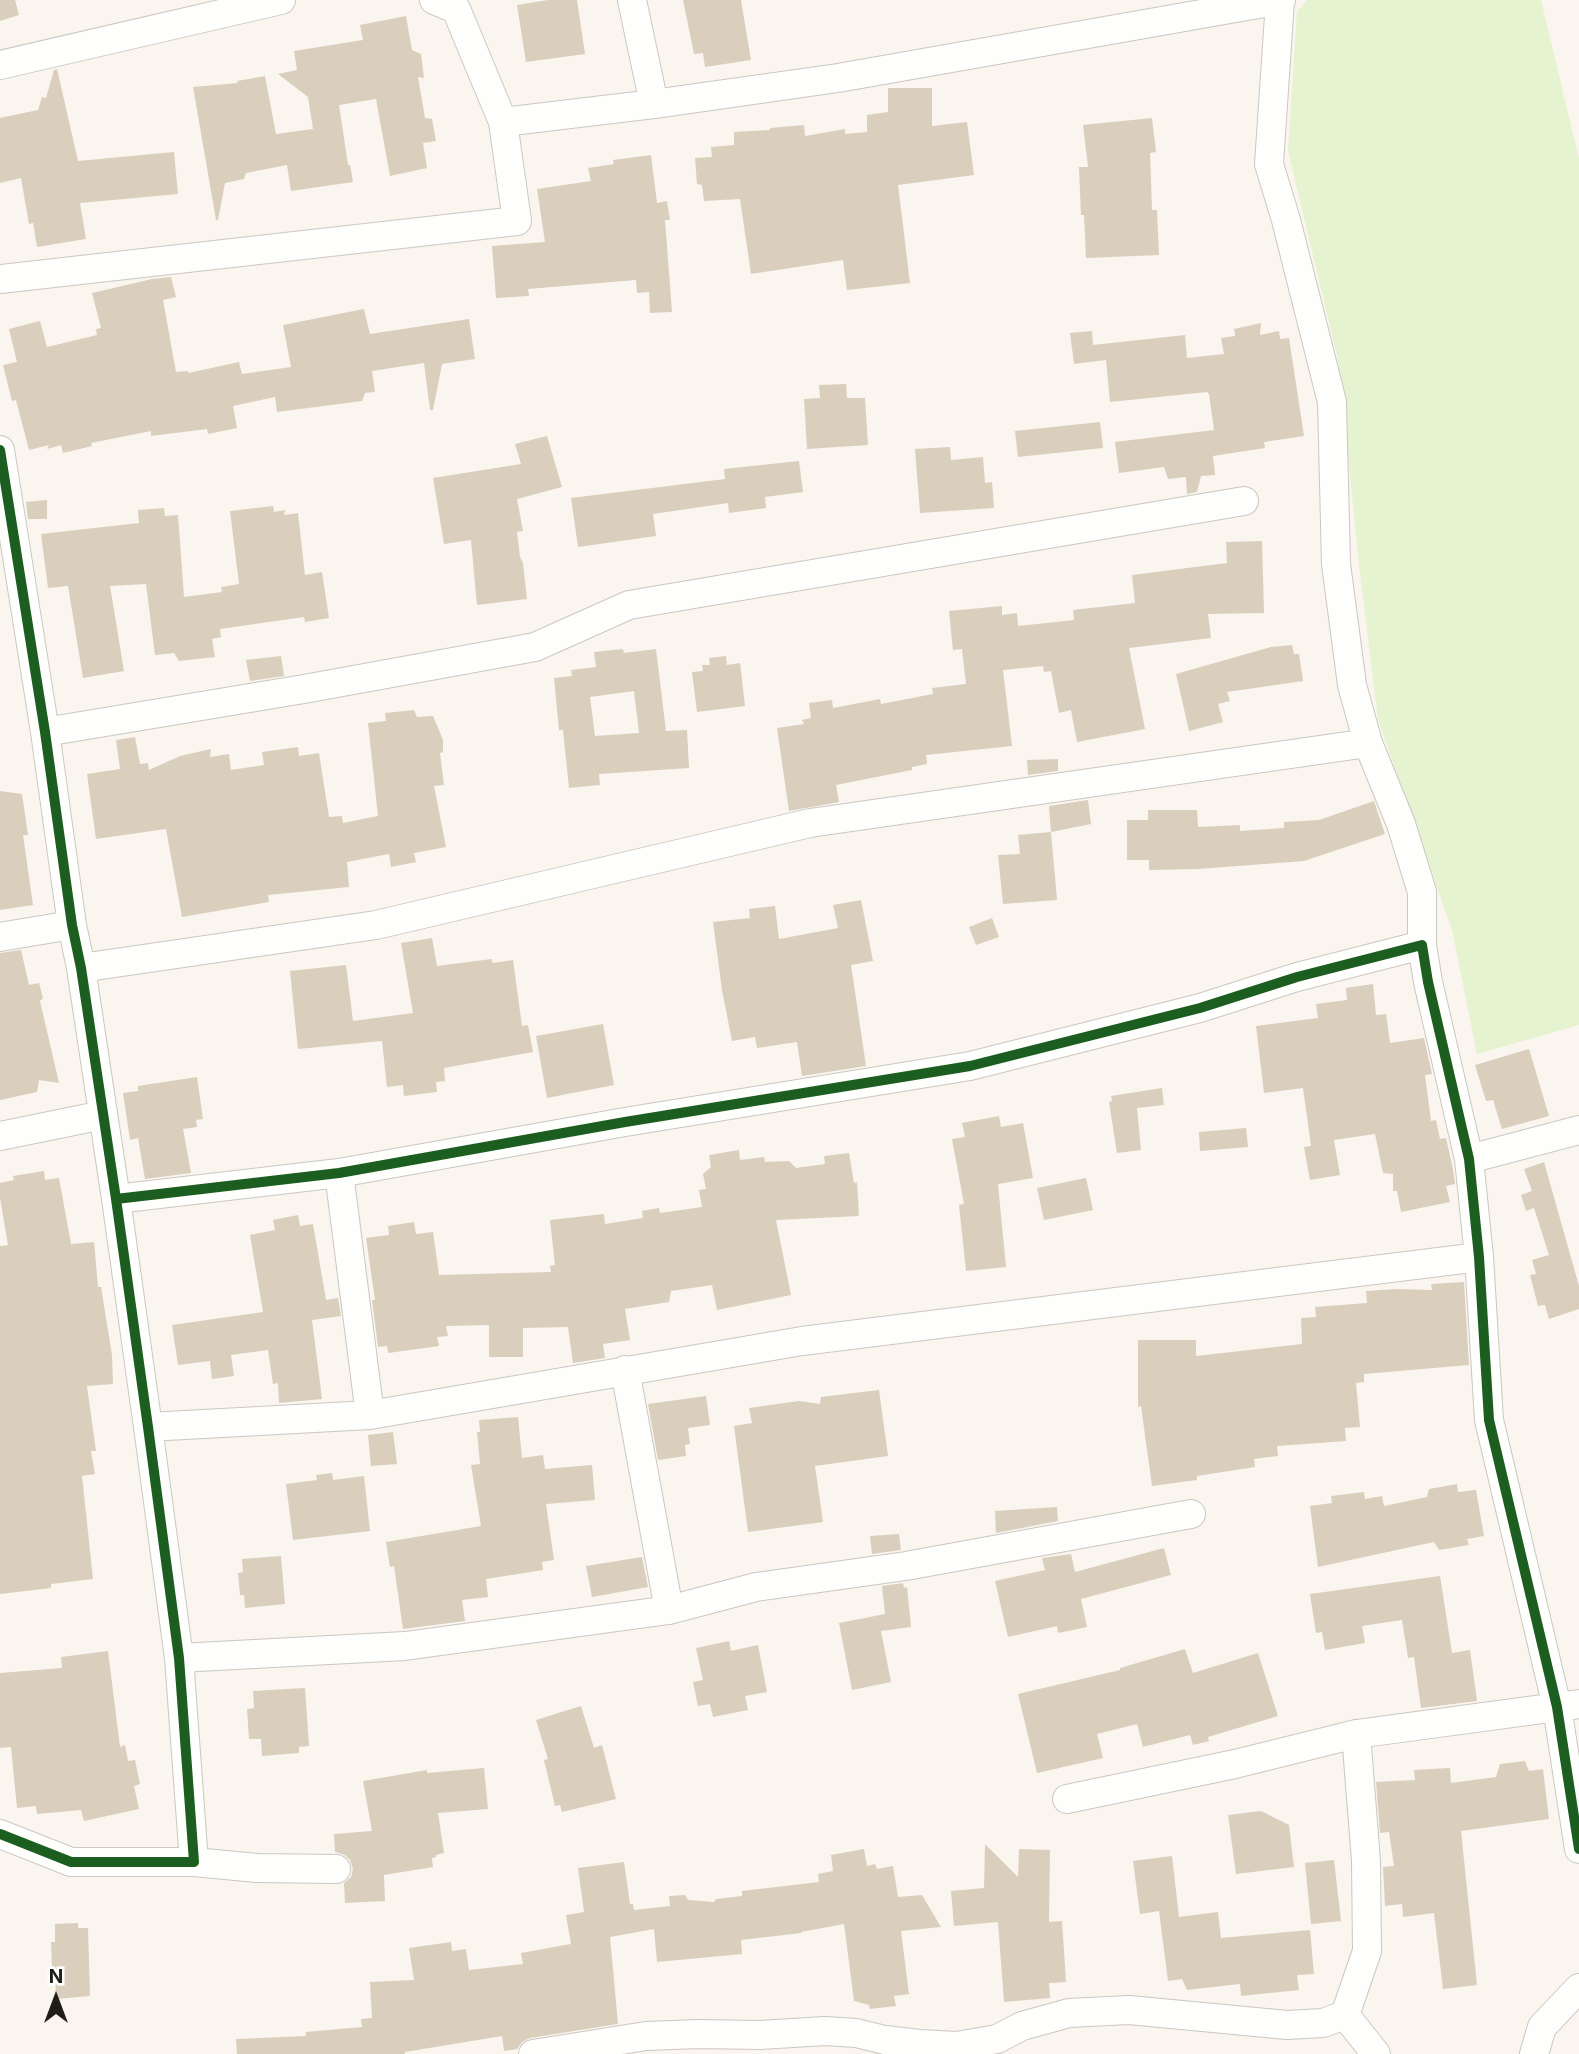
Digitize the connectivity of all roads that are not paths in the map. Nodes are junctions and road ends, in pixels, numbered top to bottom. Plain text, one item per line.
1 (281, 0) edge
2 (434, 0) edge
3 (632, 0) edge
4 (1280, 1) edge
5 (0, 65) edge
6 (654, 104) junction
7 (503, 122) junction
8 (0, 279) edge
9 (0, 450) edge
10 (1244, 502) dead end
11 (46, 732) junction
12 (1368, 743) junction
13 (72, 925) junction
14 (0, 937) edge
15 (1422, 945) junction
16 (81, 968) junction
17 (103, 1115) junction
18 (1579, 1130) edge
19 (0, 1136) edge
20 (1469, 1159) junction
21 (339, 1173) junction
22 (116, 1199) junction
23 (1479, 1257) junction
24 (625, 1370) junction
25 (370, 1415) junction
26 (148, 1427) junction
27 (1191, 1514) dead end
28 (669, 1610) junction
29 (179, 1658) junction
30 (1568, 1705) edge
31 (1356, 1734) junction
32 (1067, 1799) dead end
33 (0, 1833) edge
34 (1579, 1849) edge
35 (194, 1862) junction
36 (335, 1869) dead end
37 (1579, 1988) edge
38 (1345, 2015) junction
39 (760, 2045) edge
40 (533, 2054) edge
41 (1376, 2054) edge
42 (1534, 2054) edge

1 - 5 street
2 - 7 street
3 - 6 street
4 - 6 street
4 - 12 street
6 - 7 street
7 - 8 street
9 - 11 street
10 - 11 street
11 - 13 street
12 - 15 street
12 - 16 street
13 - 14 street
13 - 16 street
15 - 20 street
15 - 21 street
16 - 17 street
17 - 19 street
17 - 22 street
18 - 20 street
20 - 23 street
21 - 22 street
21 - 25 street
22 - 26 street
23 - 24 street
23 - 30 street
24 - 25 street
24 - 28 street
25 - 26 street
26 - 29 street
27 - 28 street
28 - 29 street
29 - 35 street
30 - 31 street
30 - 34 street
31 - 32 street
31 - 38 street
33 - 35 street
35 - 36 street
37 - 42 street
38 - 39 street
38 - 41 street
39 - 40 street

